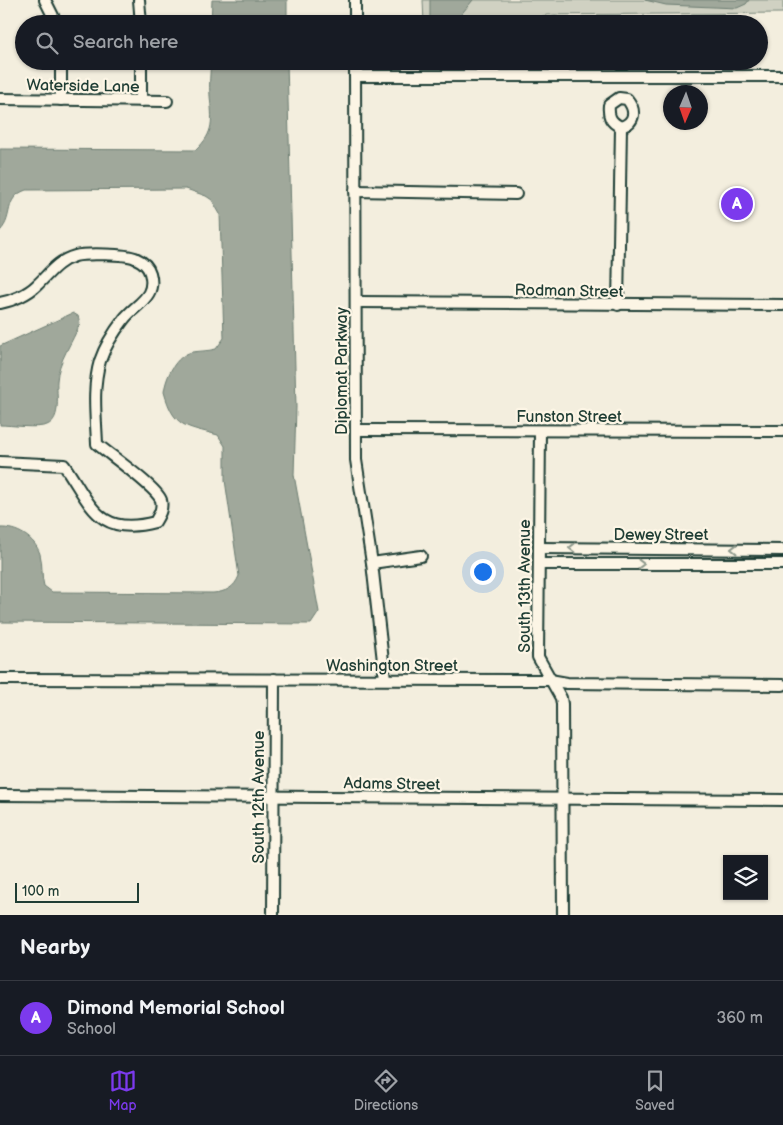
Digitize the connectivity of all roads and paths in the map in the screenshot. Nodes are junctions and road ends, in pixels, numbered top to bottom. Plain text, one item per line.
1 (45, 0) edge
2 (139, 0) edge
3 (355, 0) edge
4 (52, 15) edge
5 (141, 15) edge
6 (355, 15) edge
7 (61, 70) edge
8 (141, 70) edge
9 (355, 70) edge
10 (355, 76) junction
11 (783, 76) edge
12 (0, 99) edge
13 (61, 100) junction
14 (141, 101) junction
15 (166, 101) dead end
16 (621, 127) dead end
17 (355, 191) junction
18 (516, 194) dead end
19 (356, 302) junction
20 (0, 303) edge
21 (618, 305) junction
22 (783, 305) edge
23 (356, 430) junction
24 (540, 431) junction
25 (783, 431) edge
26 (0, 462) edge
27 (539, 548) junction
28 (783, 550) edge
29 (421, 556) dead end
30 (372, 563) junction
31 (539, 564) junction
32 (783, 564) edge
33 (0, 679) edge
34 (274, 679) junction
35 (385, 679) junction
36 (550, 680) junction
37 (783, 685) edge
38 (0, 795) edge
39 (274, 796) junction
40 (562, 800) junction
41 (783, 800) edge
42 (273, 915) edge
43 (563, 915) edge

1 - 4 street
2 - 5 street
3 - 6 street
7 - 13 street
8 - 14 street
9 - 10 street, Diplomat Parkway
10 - 11 street
10 - 17 street, Diplomat Parkway
12 - 13 street, Waterside Lane
13 - 14 street, Waterside Lane
14 - 15 street, Waterside Lane
16 - 21 street
17 - 18 street
17 - 19 street, Diplomat Parkway
19 - 21 street, Rodman Street
19 - 23 street, Diplomat Parkway
20 - 26 street
21 - 22 street, Rodman Street
23 - 24 street, Funston Street
23 - 30 street, Diplomat Parkway
24 - 25 street, Funston Street
24 - 27 street, South 13th Avenue
28 -> 27 street, Dewey Street
27 - 31 street, South 13th Avenue
29 - 30 street
30 - 35 street, Diplomat Parkway
31 -> 32 street, Dewey Street
31 - 36 street, South 13th Avenue
33 - 34 street, Washington Street
34 - 35 street, Washington Street
34 - 39 street, South 12th Avenue
35 - 36 street, Washington Street
36 - 37 street, Washington Street
36 - 40 street, South 13th Avenue
38 - 39 street, Adams Street
39 - 40 street, Adams Street
39 - 42 street, South 12th Avenue
40 - 41 street, Adams Street
40 - 43 street, South 13th Avenue

